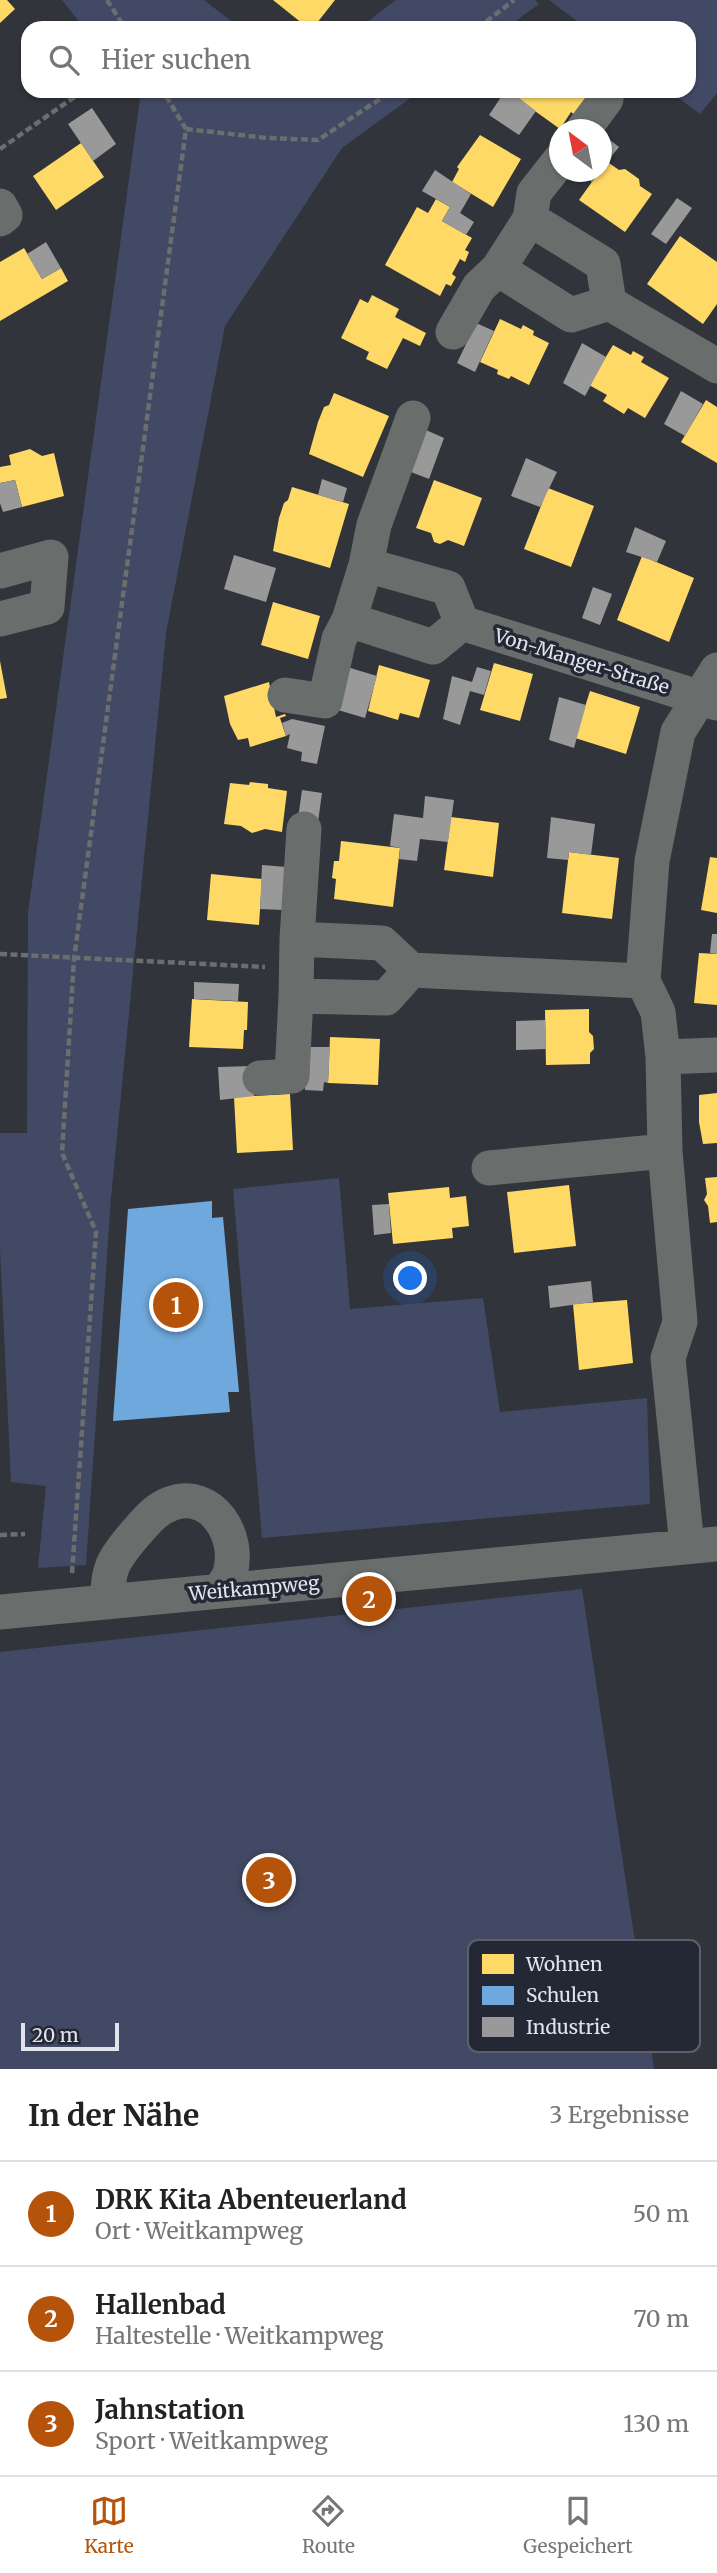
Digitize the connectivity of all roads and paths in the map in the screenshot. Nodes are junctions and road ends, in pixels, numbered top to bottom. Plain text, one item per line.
1 (107, 0) edge
2 (514, 0) edge
3 (120, 21) edge
4 (487, 21) edge
5 (73, 98) edge
6 (167, 98) edge
7 (381, 98) edge
8 (606, 99) dead end
9 (591, 119) edge
10 (186, 129) junction
11 (0, 149) edge
12 (549, 173) edge
13 (0, 206) edge
14 (0, 219) edge
15 (530, 219) junction
16 (498, 269) junction
17 (609, 303) junction
18 (453, 332) dead end
19 (717, 366) edge
20 (413, 418) dead end
21 (366, 565) junction
22 (0, 571) edge
23 (0, 619) edge
24 (349, 620) junction
25 (462, 623) junction
26 (712, 690) edge
27 (285, 695) dead end
28 (304, 829) dead end
29 (0, 954) edge
30 (74, 959) junction
31 (296, 968) junction
32 (411, 970) junction
33 (643, 981) junction
34 (717, 1055) edge
35 (663, 1057) junction
36 (260, 1078) dead end
37 (664, 1151) junction
38 (489, 1168) dead end
39 (24, 1534) dead end
40 (0, 1535) edge
41 (702, 1545) edge
42 (219, 1591) junction
43 (108, 1602) junction
44 (70, 1606) junction
45 (0, 1612) edge

1 - 3 path
2 - 4 path
5 - 11 path
6 - 10 path
7 - 10 path
8 - 9 street
10 - 30 path
12 - 15 street
13 - 14 street
15 - 16 street
15 - 17 street
16 - 17 street
16 - 18 street
17 - 19 street
20 - 21 street
21 - 24 street
21 - 25 street
22 - 23 street
24 - 25 street
24 - 27 street
25 - 26 street, Von-Manger-Straße
26 - 33 street, Von-Manger-Straße
28 - 31 street
29 - 30 path
30 - 31 path
30 - 44 path
31 - 32 street
31 - 32 street
31 - 36 street
32 - 33 street
33 - 35 street, Von-Manger-Straße
34 - 35 street
35 - 37 street, Von-Manger-Straße
37 - 38 street
37 - 41 street, Von-Manger-Straße
39 - 40 path
41 - 42 street, Weitkampweg
42 - 43 street, Weitkampweg
42 - 43 street
43 - 44 street, Weitkampweg
44 - 45 street, Weitkampweg

